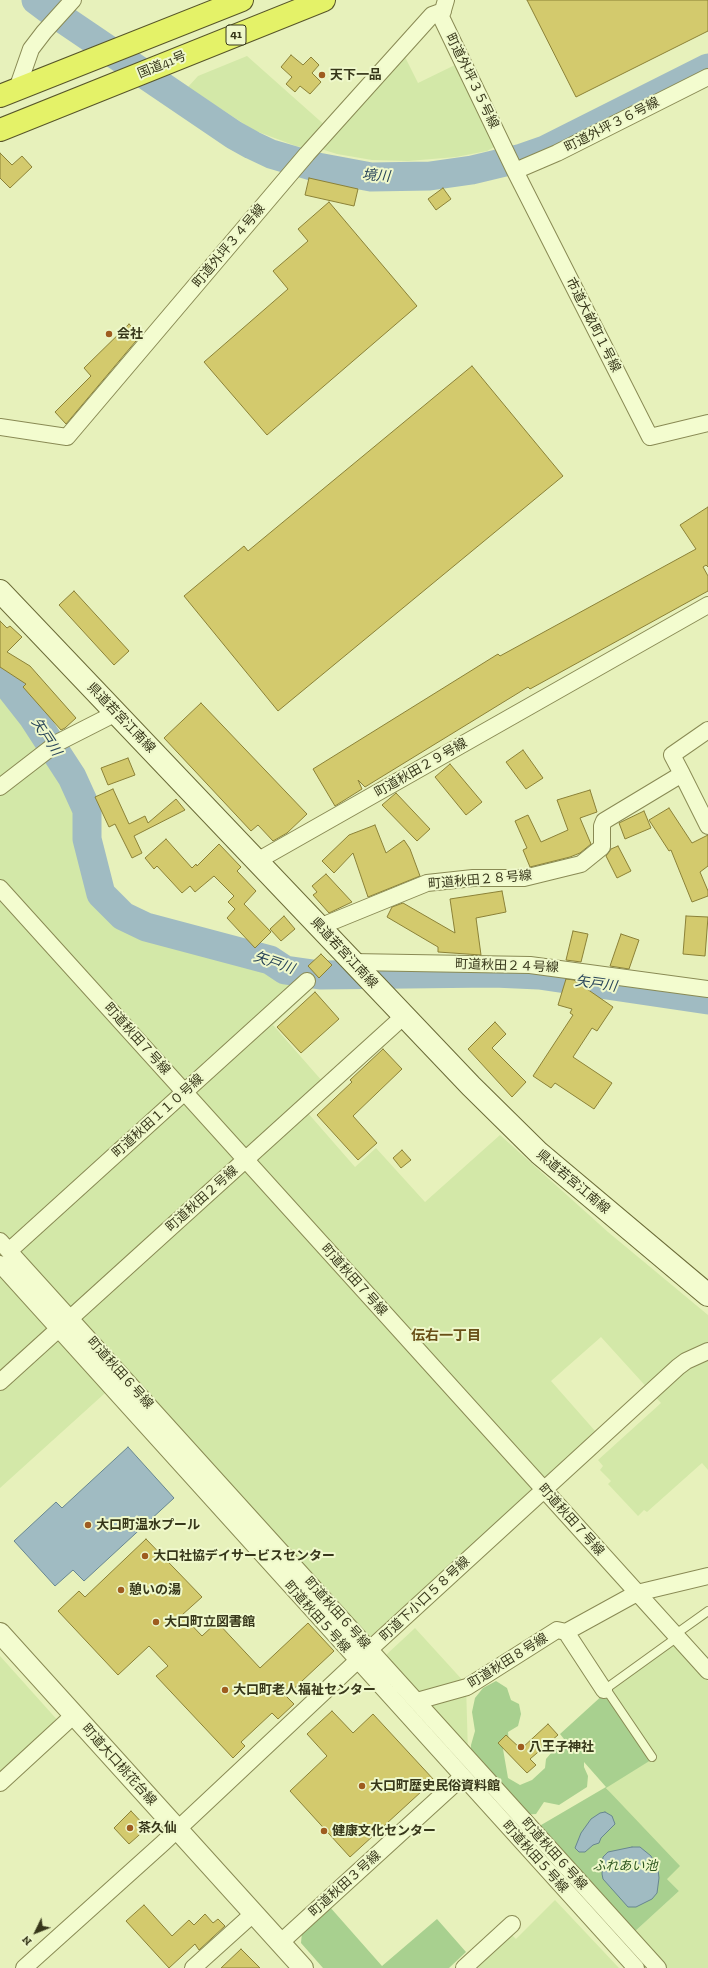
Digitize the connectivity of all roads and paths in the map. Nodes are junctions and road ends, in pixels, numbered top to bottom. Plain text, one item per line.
1 (242, 0) edge
2 (324, 0) edge
3 (444, 6) edge
4 (64, 10) edge
5 (708, 77) edge
6 (8, 93) edge
7 (0, 130) edge
8 (511, 164) junction
9 (708, 423) edge
10 (0, 427) edge
11 (0, 591) edge
12 (708, 605) edge
13 (116, 713) junction
14 (708, 730) edge
15 (682, 774) junction
16 (0, 787) edge
17 (708, 826) edge
18 (257, 861) junction
19 (0, 888) edge
20 (320, 927) junction
21 (353, 962) junction
22 (307, 981) dead end
23 (708, 989) edge
24 (403, 1016) junction
25 (184, 1092) junction
26 (245, 1160) junction
27 (4, 1246) edge
28 (0, 1264) edge
29 (708, 1295) edge
30 (64, 1324) junction
31 (708, 1351) edge
32 (0, 1382) edge
33 (544, 1490) junction
34 (706, 1572) edge
35 (637, 1593) junction
36 (708, 1611) edge
37 (566, 1632) junction
38 (0, 1633) edge
39 (676, 1636) junction
40 (370, 1650) junction
41 (357, 1661) junction
42 (708, 1671) edge
43 (605, 1690) junction
44 (417, 1701) junction
45 (74, 1715) junction
46 (652, 1757) dead end
47 (462, 1777) junction
48 (0, 1783) edge
49 (176, 1828) junction
50 (254, 1913) junction
51 (512, 1924) dead end
52 (280, 1943) junction
53 (24, 1968) edge
54 (193, 1968) edge
55 (303, 1968) edge
56 (464, 1968) edge
57 (636, 1968) edge
58 (658, 1968) edge

1 - 6 highway, 41
2 - 7 highway, 国道41号 / 41
3 - 8 street, 町道外坪３５号線
3 - 10 street, 町道外坪３４号線
4 - 6 street
5 - 8 street, 町道外坪３６号線
8 - 9 street, 市道大畝町１号線
11 - 13 main road, 県道若宮江南線
12 - 18 street, 町道秋田２９号線
13 - 16 street
13 - 18 main road, 県道若宮江南線
14 - 15 street
15 - 17 street
15 - 20 street, 町道秋田２８号線
18 - 20 main road, 県道若宮江南線
19 - 25 street, 町道秋田７号線
20 - 21 main road, 県道若宮江南線
21 - 23 street, 町道秋田２４号線
21 - 24 main road, 県道若宮江南線
22 - 25 street, 町道秋田１１０号線
24 - 26 street, 町道秋田２号線
24 - 29 main road, 県道若宮江南線
25 - 26 street, 町道秋田７号線
25 - 27 street, 町道秋田１１０号線
26 - 30 street, 町道秋田２号線
26 - 33 street, 町道秋田７号線
27 - 30 street, 町道秋田６号線
28 - 30 street, 町道秋田５号線
30 - 32 street, 町道秋田２号線
30 - 40 street, 町道秋田６号線
30 - 41 street, 町道秋田５号線
31 - 33 street, 町道下小口５８号線
33 - 35 street, 町道秋田７号線
33 - 40 street, 町道下小口５８号線
34 - 35 street, 町道秋田８号線
35 - 37 street, 町道秋田８号線
35 - 39 street, 町道秋田７号線
36 - 39 lane
37 - 43 street
37 - 44 street, 町道秋田８号線
38 - 45 street, 町道大口桃花台線
39 - 42 street, 町道秋田７号線
39 - 43 lane
40 - 41 street, 町道下小口５８号線
40 - 44 street, 町道秋田６号線
41 - 47 street, 町道秋田５号線
41 - 49 street, 町道下小口５８号線
43 - 46 lane
44 - 58 street, 町道秋田６号線
45 - 48 street
45 - 49 street, 町道大口桃花台線
47 - 52 street, 町道秋田３号線
47 - 57 street, 町道秋田５号線
49 - 50 street, 町道大口桃花台線
49 - 53 street, 町道下小口５８号線
50 - 52 street, 町道大口桃花台線
50 - 54 street
51 - 56 street
52 - 55 street, 町道大口桃花台線

